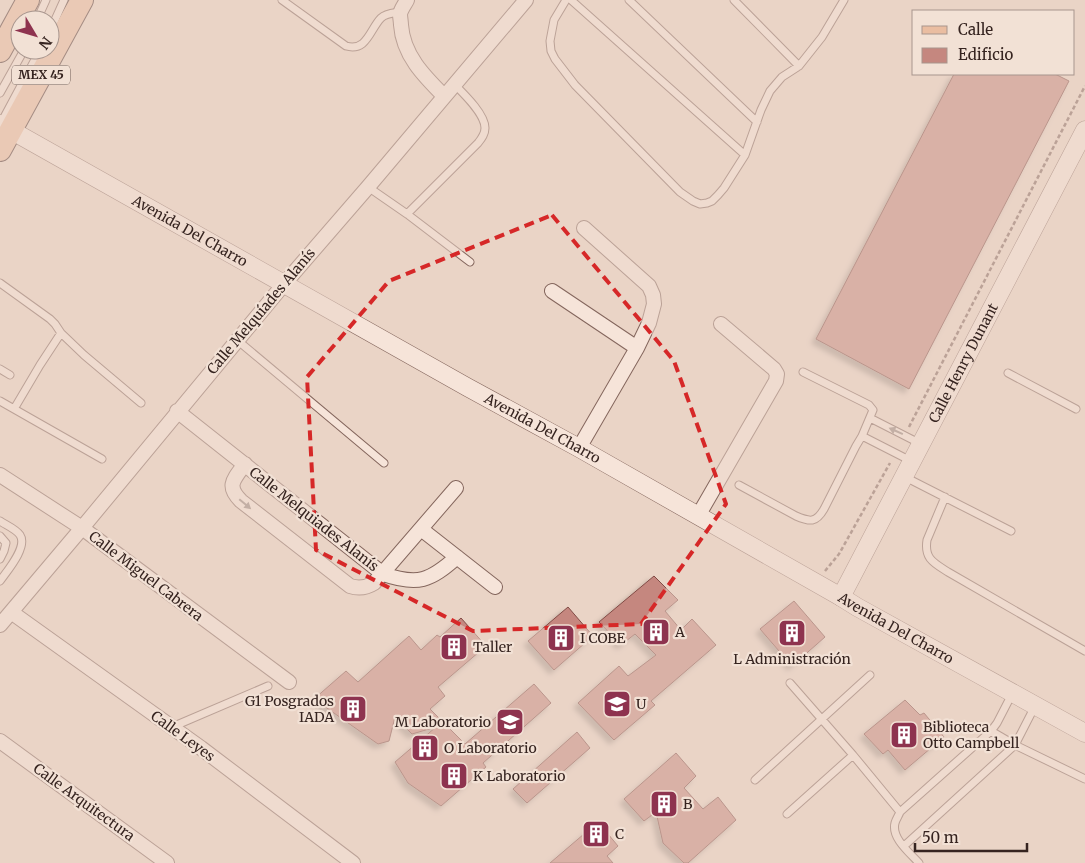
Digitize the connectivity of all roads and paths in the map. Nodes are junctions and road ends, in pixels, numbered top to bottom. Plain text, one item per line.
1 (82, 0) edge
2 (282, 0) edge
3 (526, 0) edge
4 (566, 0) edge
5 (571, 0) edge
6 (629, 0) edge
7 (734, 0) edge
8 (844, 0) edge
9 (32, 5) edge
10 (404, 6) edge
11 (0, 51) edge
12 (18, 60) edge
13 (35, 60) edge
14 (799, 66) junction
15 (454, 84) junction
16 (1085, 86) edge
17 (0, 93) edge
18 (444, 96) junction
19 (757, 122) junction
20 (1085, 130) edge
21 (2, 131) edge
22 (745, 155) junction
23 (368, 187) junction
24 (407, 214) junction
25 (584, 228) dead end
26 (470, 262) dead end
27 (0, 283) edge
28 (284, 284) junction
29 (552, 291) dead end
30 (721, 324) dead end
31 (62, 333) junction
32 (237, 340) junction
33 (637, 348) junction
34 (0, 369) edge
35 (803, 372) dead end
36 (1008, 373) dead end
37 (10, 375) dead end
38 (0, 401) edge
39 (141, 403) dead end
40 (14, 409) junction
41 (1076, 409) dead end
42 (177, 412) junction
43 (870, 418) junction
44 (904, 435) junction
45 (862, 436) junction
46 (922, 444) junction
47 (579, 448) junction
48 (895, 453) junction
49 (102, 459) dead end
50 (384, 463) dead end
51 (245, 464) junction
52 (909, 469) junction
53 (0, 476) edge
54 (739, 485) dead end
55 (456, 488) dead end
56 (945, 497) junction
57 (698, 516) junction
58 (0, 521) edge
59 (82, 528) junction
60 (421, 529) junction
61 (1011, 531) dead end
62 (0, 536) edge
63 (457, 557) junction
64 (0, 560) edge
65 (383, 574) junction
66 (0, 582) edge
67 (815, 582) junction
68 (495, 587) dead end
69 (841, 597) junction
70 (11, 612) junction
71 (0, 625) edge
72 (1085, 650) edge
73 (870, 675) dead end
74 (288, 682) dead end
75 (790, 682) dead end
76 (268, 686) dead end
77 (1013, 693) junction
78 (1035, 706) junction
79 (821, 719) junction
80 (172, 727) junction
81 (991, 732) junction
82 (1085, 733) edge
83 (0, 741) edge
84 (1014, 745) junction
85 (853, 755) junction
86 (1085, 779) edge
87 (755, 780) dead end
88 (900, 812) junction
89 (787, 814) dead end
90 (904, 846) junction
91 (167, 863) edge
92 (353, 863) edge
93 (919, 863) edge

1 - 21 main road, MEX 45
2 - 10 lane
3 - 15 street, Calle Melquíades Alanís
4 - 22 lane
5 - 22 lane
6 - 19 lane
7 - 14 lane
8 - 14 lane
9 - 11 main road, MEX 45
10 - 18 street
12 - 17 lane
13 - 21 lane
14 - 19 lane
15 - 18 street, Calle Melquíades Alanís
15 - 24 lane
16 - 44 path
18 - 23 street, Calle Melquíades Alanís
19 - 22 lane
20 - 46 street, Calle Henry Dunant
21 - 28 street, Avenida Del Charro
23 - 24 lane
23 - 28 street, Calle Melquíades Alanís
24 - 26 lane
25 - 33 street
27 - 31 lane
28 - 32 street, Calle Melquíades Alanís
28 - 47 street, Avenida Del Charro
29 - 33 street
30 - 57 street
31 - 39 lane
31 - 40 lane
32 - 42 street, Calle Melquíades Alanís
32 - 50 lane
33 - 47 street
34 - 37 lane
35 - 43 lane
36 - 41 lane
38 - 40 lane
40 - 49 lane
42 - 51 street, Calle Melquiades Alanís
42 - 59 street, Calle Melquíades Alanís
44 -> 43 lane
43 - 45 lane
44 - 46 lane
45 - 48 lane
45 - 54 lane
46 - 52 street, Calle Henry Dunant
47 - 57 street, Avenida Del Charro
48 - 52 lane
48 - 67 path
51 - 65 street, Calle Melquiades Alanís
51 -> 65 street, Calle Melquiades Alanís
52 - 56 lane
52 - 69 street, Calle Henry Dunant
53 - 59 street, Calle Miguel Cabrera
55 - 60 street, Calle Melquiades Alanís
56 - 61 lane
56 - 72 lane
57 - 67 street, Avenida Del Charro
58 - 66 lane
59 - 70 street, Calle Melquíades Alanís
59 - 74 street, Calle Miguel Cabrera
60 - 63 street
60 - 65 street, Calle Melquiades Alanís
62 - 64 lane
63 - 65 street, Calle Melquiades Alanís
63 - 68 street
67 - 69 street, Avenida Del Charro
69 - 77 street, Avenida Del Charro
70 - 71 street, Calle Melquíades Alanís
70 - 80 street, Calle Leyes
73 - 79 lane
75 - 79 lane
76 - 80 lane
77 - 78 street, Avenida Del Charro
77 - 81 lane
78 - 82 street, Avenida Del Charro
78 - 84 lane
79 - 85 lane
79 - 87 lane
80 - 92 street, Calle Leyes
81 - 84 lane
81 - 88 lane
83 - 91 street, Calle Arquitectura
84 - 86 lane
84 - 90 lane
85 - 88 lane
85 - 89 lane
88 - 90 lane
90 - 93 lane

